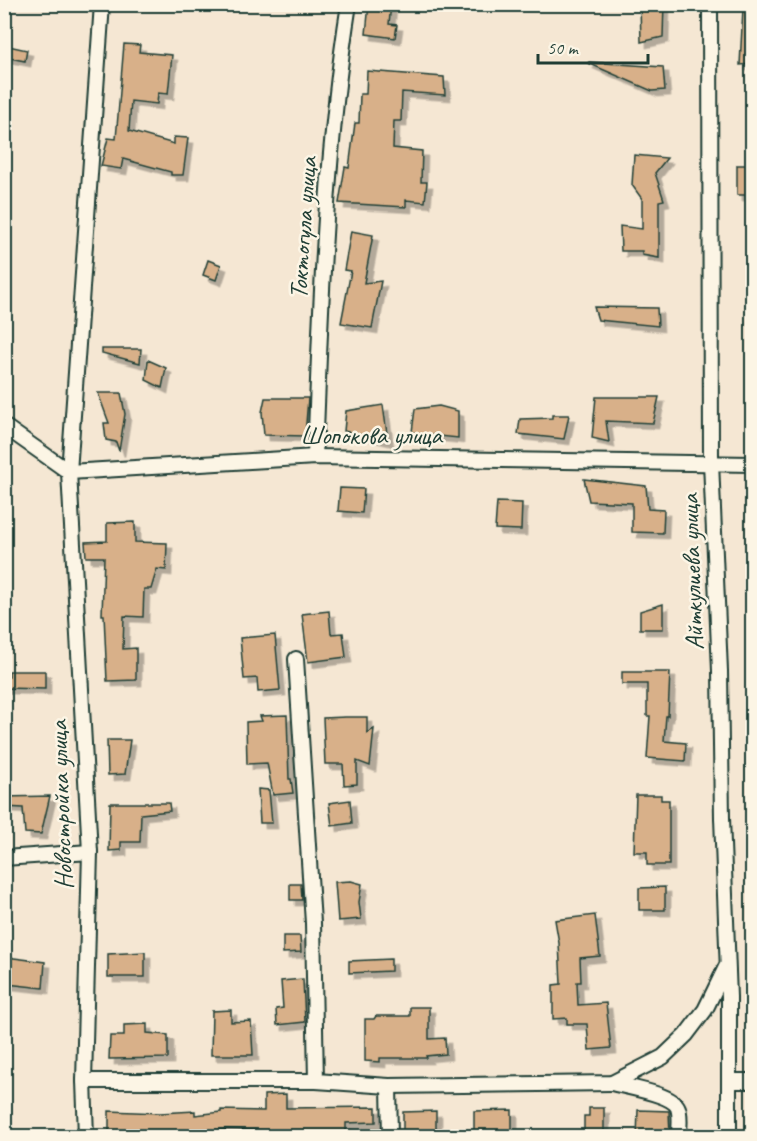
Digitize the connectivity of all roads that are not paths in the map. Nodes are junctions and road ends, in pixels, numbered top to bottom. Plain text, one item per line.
1 (102, 4) edge
2 (350, 4) edge
3 (710, 4) edge
4 (4, 426) edge
5 (315, 457) junction
6 (711, 462) junction
7 (753, 464) edge
8 (69, 472) junction
9 (296, 659) dead end
10 (90, 852) junction
11 (4, 858) edge
12 (728, 965) junction
13 (84, 1081) junction
14 (316, 1081) junction
15 (730, 1081) junction
16 (753, 1081) edge
17 (612, 1083) junction
18 (389, 1086) junction
19 (86, 1137) edge
20 (390, 1137) edge
21 (680, 1137) edge
22 (729, 1137) edge

1 - 8 street, Новостройка улица
2 - 5 street, Токтогула улица
3 - 6 street, Айткулиева улица
4 - 8 street
5 - 6 street, Шопокова улица
5 - 8 street, Шопокова улица
6 - 7 street, Шопокова улица
6 - 12 street, Айткулиева улица
8 - 10 street, Новостройка улица
9 - 14 street
10 - 11 street
10 - 13 street, Новостройка улица
12 - 15 street, Айткулиева улица
12 - 17 street
13 - 14 street
13 - 19 street, Новостройка улица
14 - 18 street
15 - 16 street
15 - 22 street, Айткулиева улица
17 - 18 street
17 - 21 street
18 - 20 street

